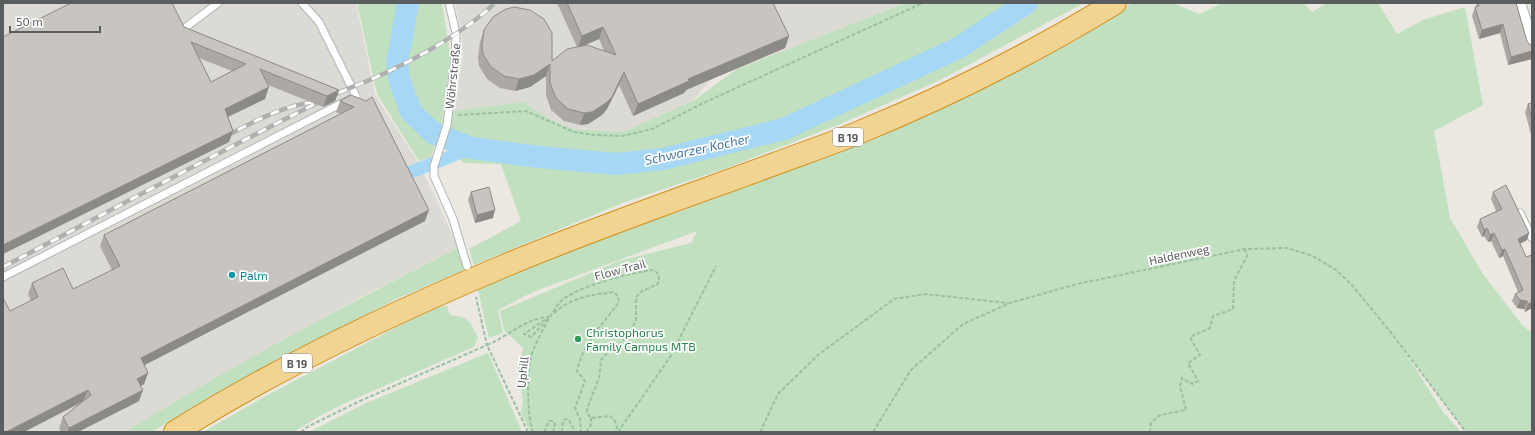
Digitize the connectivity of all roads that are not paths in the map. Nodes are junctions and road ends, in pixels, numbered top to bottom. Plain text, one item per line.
1 (218, 3) edge
2 (302, 3) edge
3 (450, 3) edge
4 (1114, 3) edge
5 (1518, 3) edge
6 (182, 30) edge
7 (1532, 47) edge
8 (1520, 213) edge
9 (1532, 238) edge
10 (467, 266) dead end
11 (3, 277) edge
12 (175, 432) edge

1 - 6 lane
2 - 11 lane
3 - 10 lane, Wöhrstraße
4 - 12 highway, B 19
5 - 7 street
8 - 9 lane

